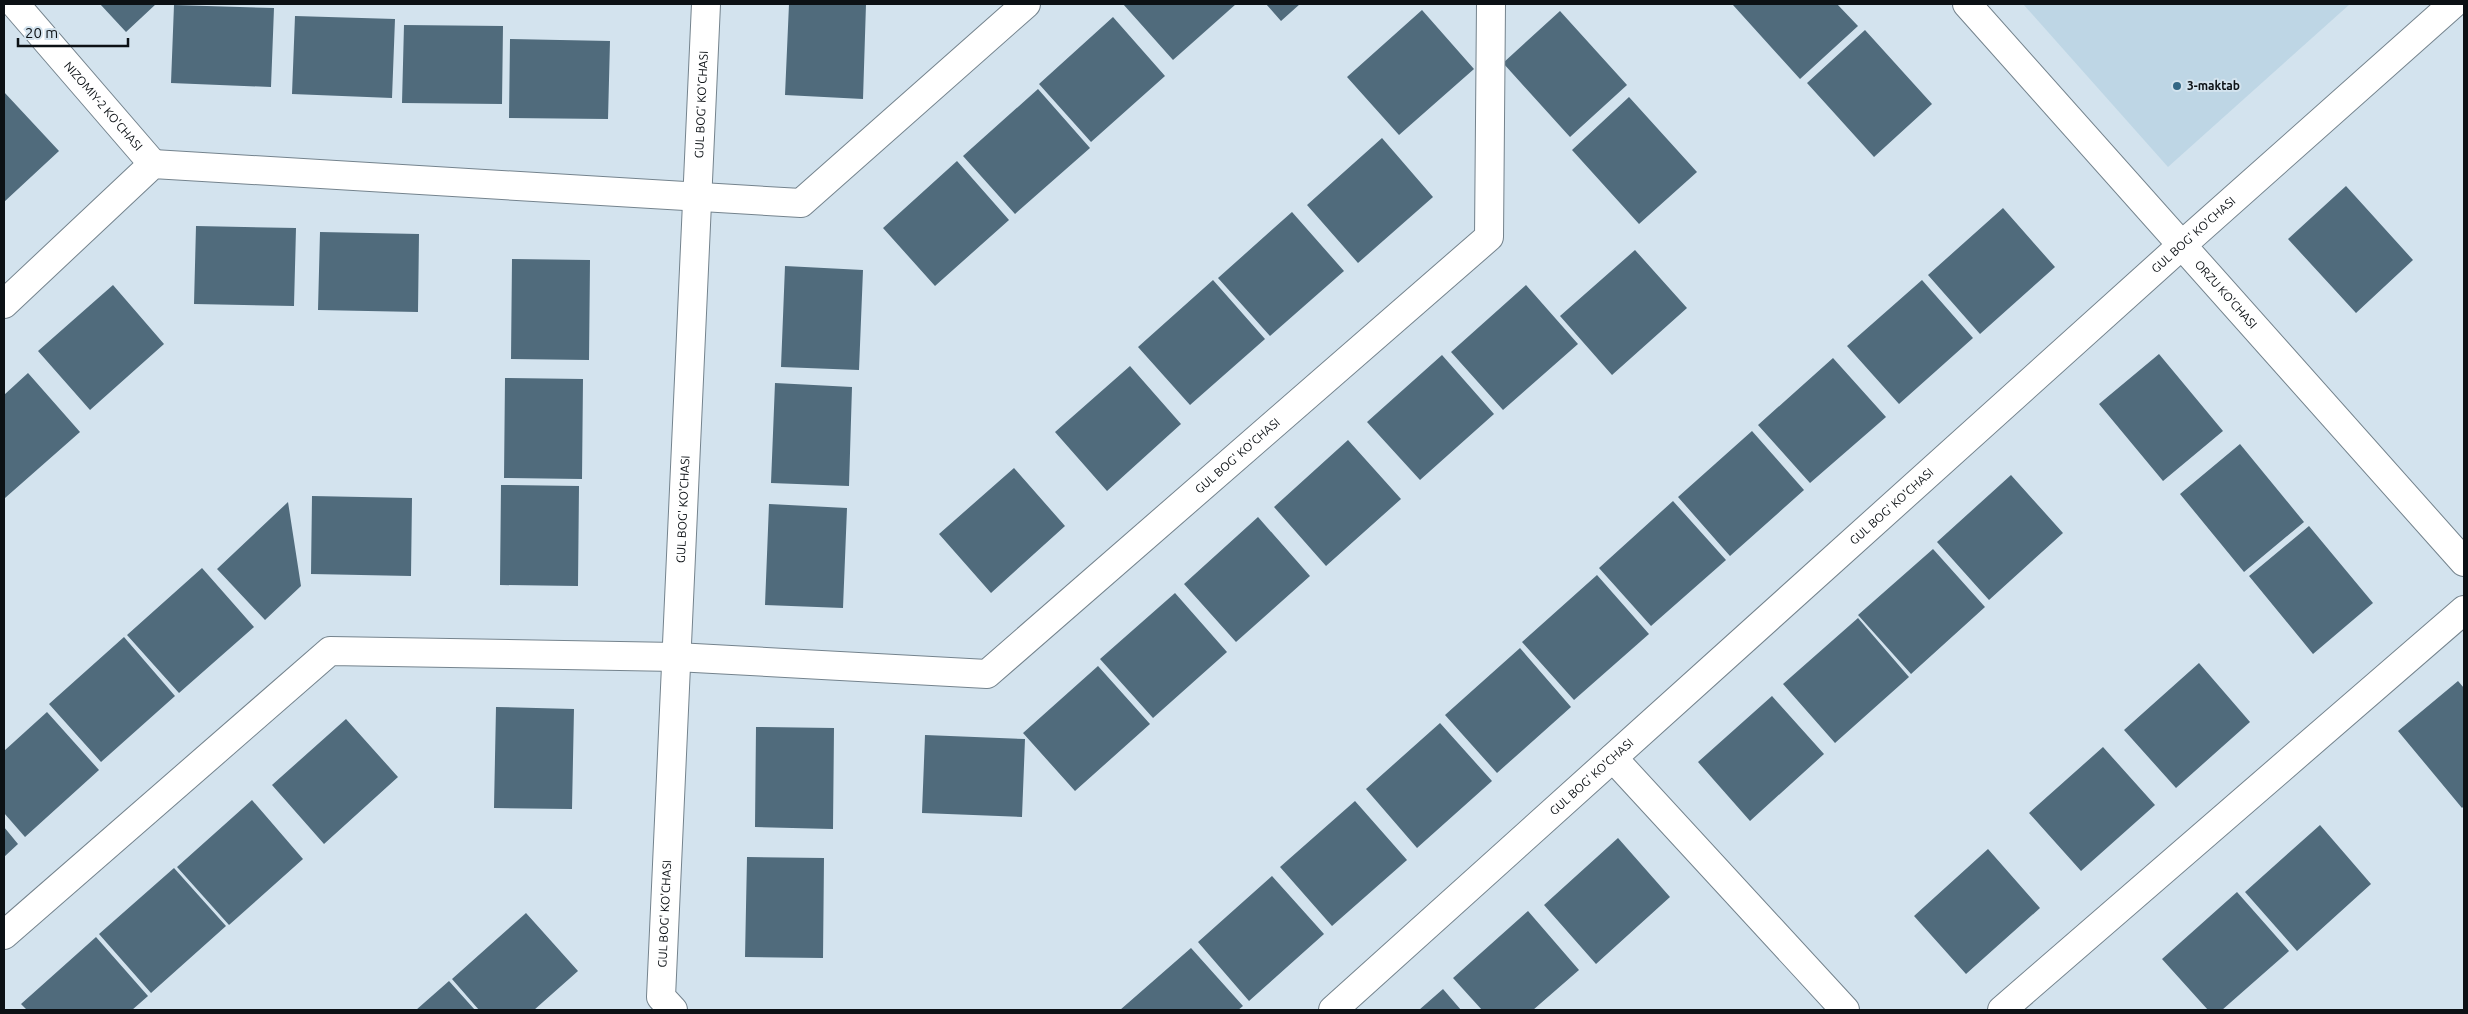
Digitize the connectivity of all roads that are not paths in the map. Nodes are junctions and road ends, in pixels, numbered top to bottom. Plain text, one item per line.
1 (15, 4) edge
2 (706, 4) edge
3 (1026, 4) edge
4 (1491, 4) edge
5 (1967, 4) edge
6 (2453, 4) edge
7 (153, 164) junction
8 (697, 197) junction
9 (2182, 245) junction
10 (4, 304) edge
11 (2464, 562) edge
12 (2464, 610) edge
13 (676, 657) junction
14 (1613, 758) junction
15 (4, 935) edge
16 (660, 1006) edge
17 (1333, 1010) edge
18 (1846, 1010) edge
19 (2002, 1010) edge

1 - 7 street, NIZOMIY-2 KO'CHASI
2 - 8 street, GUL BOG' KO'CHASI
3 - 8 street
4 - 13 street, GUL BOG' KO'CHASI
5 - 9 street, ORZU KO'CHASI
6 - 9 street, GUL BOG' KO'CHASI
7 - 8 street
7 - 10 street
8 - 13 street, GUL BOG' KO'CHASI
9 - 11 street, ORZU KO'CHASI
9 - 14 street, GUL BOG' KO'CHASI
12 - 19 street
13 - 15 street
13 - 16 street, GUL BOG' KO'CHASI
14 - 17 street, GUL BOG' KO'CHASI
14 - 18 street

